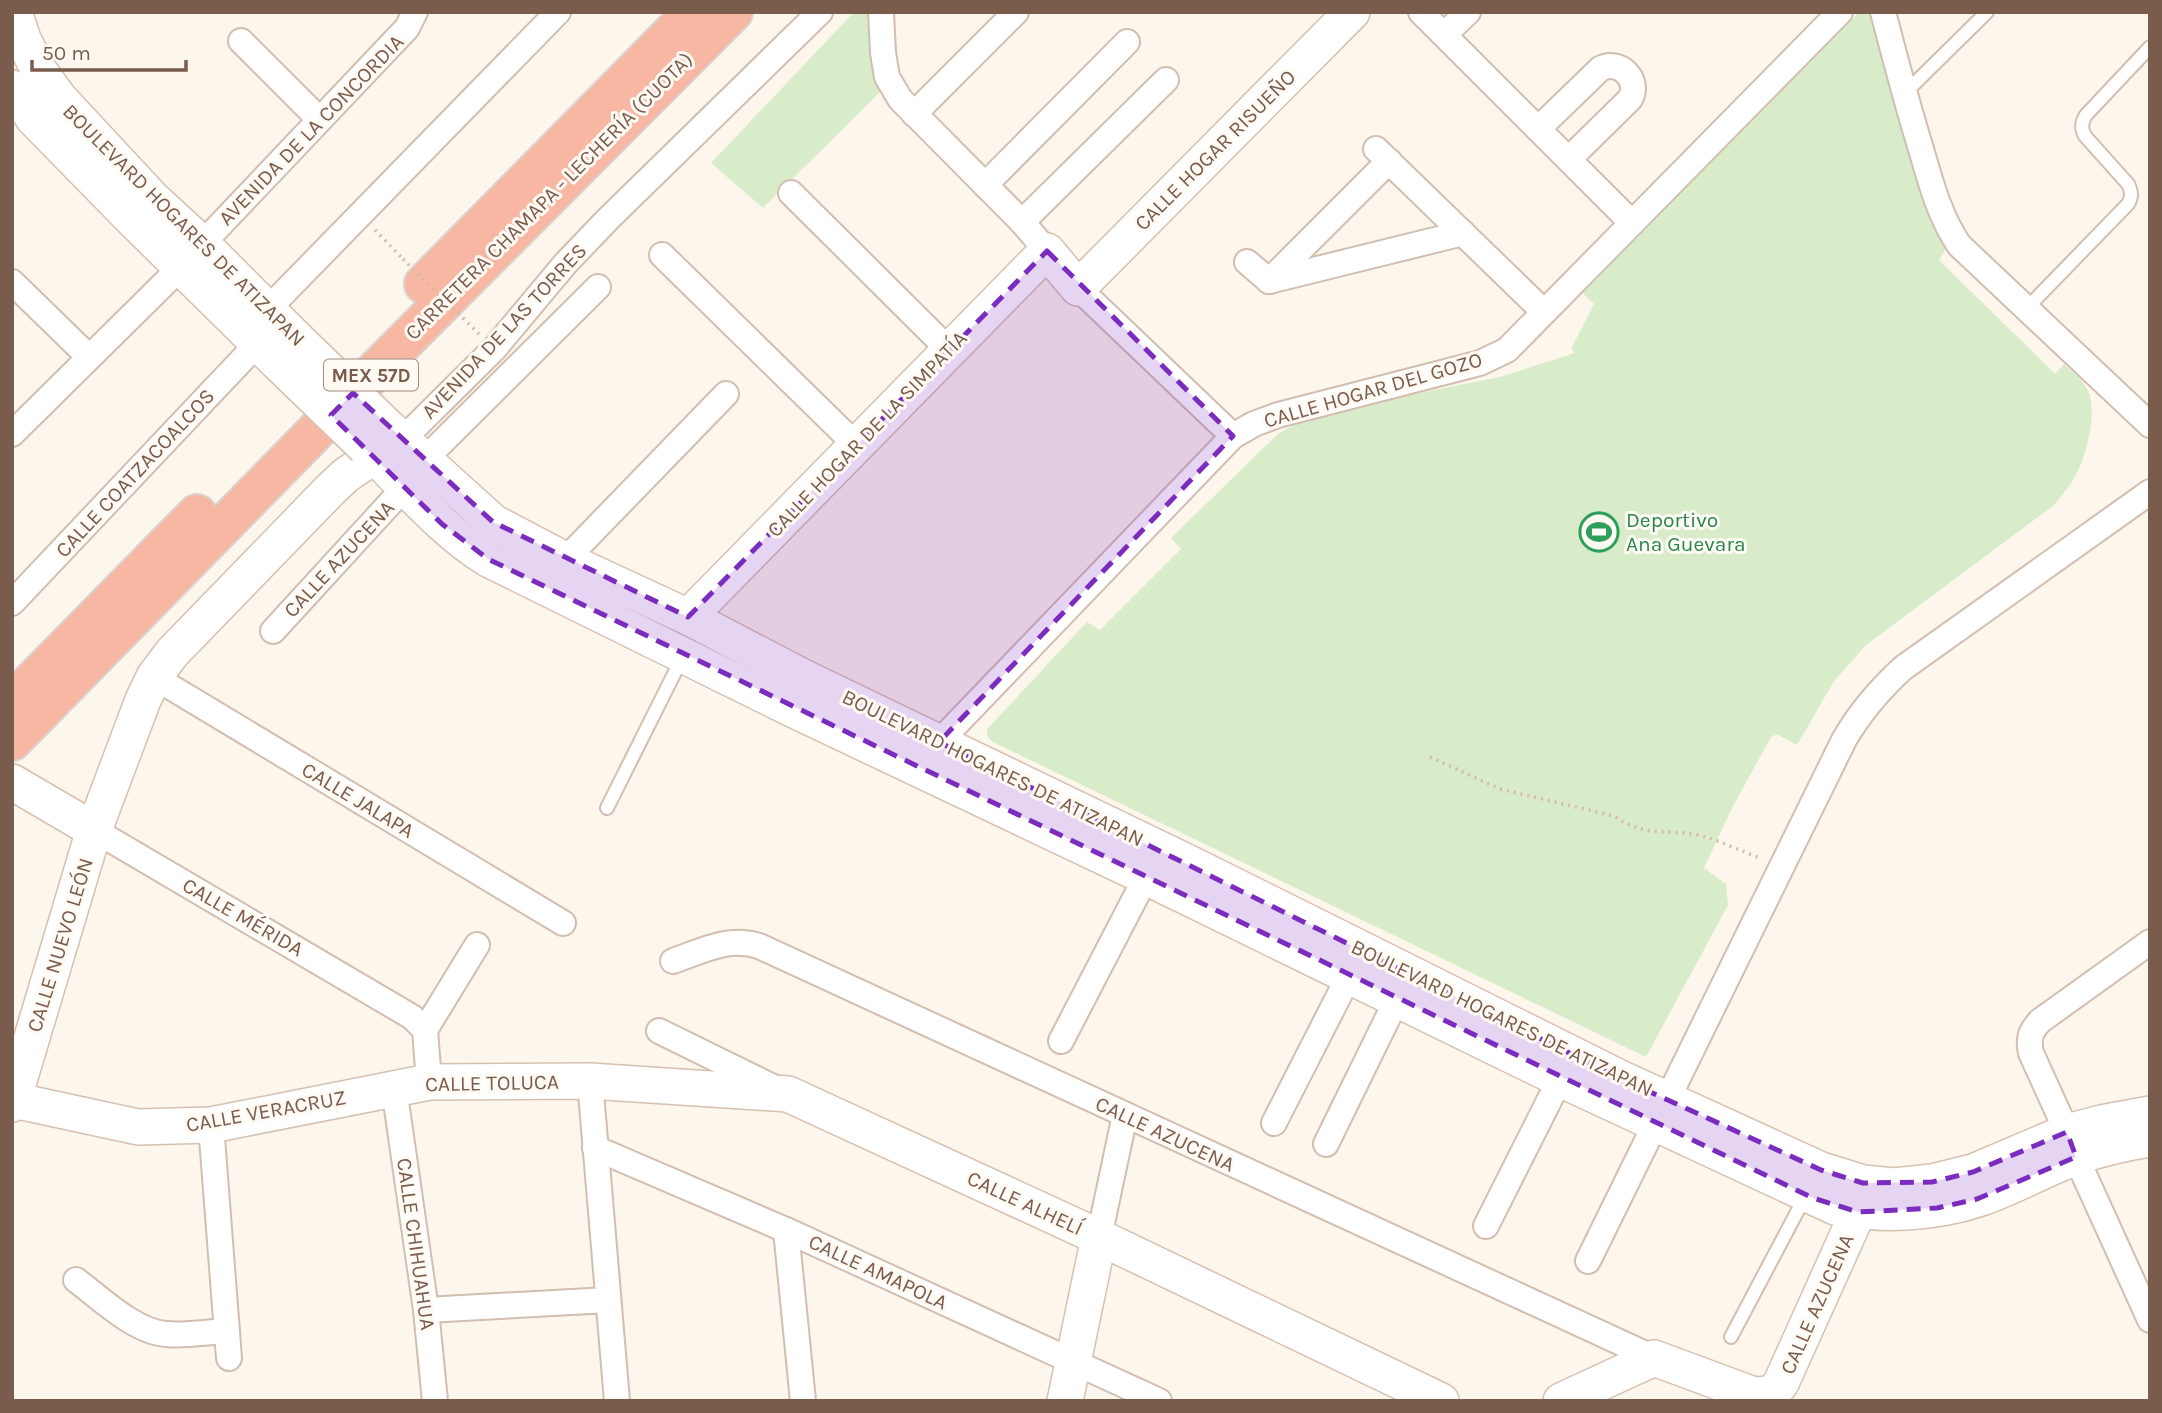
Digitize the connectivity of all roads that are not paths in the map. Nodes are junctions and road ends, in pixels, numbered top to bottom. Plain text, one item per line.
1 (14, 12) edge
2 (415, 12) edge
3 (558, 12) edge
4 (693, 12) edge
5 (733, 12) edge
6 (820, 12) edge
7 (881, 12) edge
8 (1016, 12) edge
9 (1352, 12) edge
10 (1421, 12) edge
11 (1468, 12) edge
12 (1840, 12) edge
13 (1883, 12) edge
14 (1987, 12) edge
15 (1444, 35) junction
16 (242, 41) dead end
17 (1127, 42) dead end
18 (2150, 47) edge
19 (1166, 80) dead end
20 (12, 88) edge
21 (1904, 93) junction
22 (914, 114) junction
23 (319, 119) junction
24 (1538, 129) junction
25 (1569, 159) junction
26 (985, 185) junction
27 (791, 192) dead end
28 (141, 207) junction
29 (1022, 222) junction
30 (1632, 223) junction
31 (1462, 233) junction
32 (1047, 251) junction
33 (662, 255) dead end
34 (192, 256) junction
35 (1247, 262) dead end
36 (1269, 281) junction
37 (12, 282) edge
38 (598, 287) dead end
39 (1078, 288) junction
40 (268, 309) junction
41 (2026, 309) junction
42 (1544, 312) junction
43 (278, 349) junction
44 (949, 350) junction
45 (89, 357) junction
46 (726, 394) dead end
47 (2150, 425) edge
48 (12, 433) edge
49 (1233, 436) junction
50 (856, 445) junction
51 (393, 453) junction
52 (2150, 492) edge
53 (565, 560) junction
54 (13, 601) edge
55 (688, 618) junction
56 (273, 631) dead end
57 (682, 656) junction
58 (153, 677) junction
59 (797, 693) junction
60 (12, 702) edge
61 (12, 741) edge
62 (939, 742) junction
63 (12, 782) edge
64 (607, 808) dead end
65 (94, 830) junction
66 (1146, 877) junction
67 (563, 923) dead end
68 (2150, 942) edge
69 (477, 945) dead end
70 (673, 961) dead end
71 (1349, 976) junction
72 (1397, 999) junction
73 (425, 1030) junction
74 (659, 1031) dead end
75 (1061, 1041) dead end
76 (1560, 1079) junction
77 (590, 1081) junction
78 (429, 1082) junction
79 (394, 1088) junction
80 (788, 1094) junction
81 (13, 1102) edge
82 (1662, 1111) junction
83 (2150, 1114) edge
84 (1125, 1115) junction
85 (1274, 1123) dead end
86 (211, 1125) junction
87 (2150, 1139) edge
88 (1326, 1144) dead end
89 (2071, 1144) junction
90 (595, 1148) junction
91 (1806, 1195) junction
92 (1858, 1212) junction
93 (1486, 1226) dead end
94 (786, 1230) junction
95 (1099, 1237) junction
96 (1588, 1261) dead end
97 (76, 1280) dead end
98 (608, 1300) junction
99 (426, 1310) junction
100 (2150, 1320) edge
101 (227, 1331) junction
102 (1731, 1337) dead end
103 (229, 1358) dead end
104 (1654, 1358) junction
105 (1072, 1361) junction
106 (435, 1401) edge
107 (617, 1401) edge
108 (803, 1401) edge
109 (1065, 1401) edge
110 (1159, 1401) edge
111 (1441, 1401) edge
112 (1561, 1401) edge

1 - 28 street, BOULEVARD HOGARES DE ATIZAPAN
2 - 23 street, AVENIDA DE LA CONCORDIA
3 - 40 street
4 - 60 highway, CARRETERA CHAMAPA - LECHERÍA (CUOTA) / MEX 57D
5 - 61 highway, CARRETERA CHAMAPA - LECHERÍA (CUOTA) / MEX 57D
6 - 51 street, AVENIDA DE LAS TORRES
7 - 22 street
8 - 22 street
9 - 39 street, CALLE HOGAR RISUEÑO
10 - 15 street
11 - 15 street
12 - 30 street, CALLE HOGAR DEL GOZO
13 - 21 street
14 - 21 lane
15 - 24 street
16 - 23 street
17 - 26 street
18 - 41 lane
19 - 29 street
20 - 28 street, BOULEVARD HOGARES DE ATIZAPAN
21 - 41 street
22 - 26 street
23 - 34 street, AVENIDA DE LA CONCORDIA
24 - 25 street
24 - 25 street
25 - 30 street
26 - 29 street
27 - 44 street
28 - 34 street, BOULEVARD HOGARES DE ATIZAPAN
29 - 32 street
30 - 42 street, CALLE HOGAR DEL GOZO
31 - 36 street
31 - 36 street
31 - 42 street
32 - 39 street
32 - 44 street, CALLE HOGAR DE LA SIMPATÍA
33 - 50 street
34 - 40 street, BOULEVARD HOGARES DE ATIZAPAN
34 - 43 street, BOULEVARD HOGARES DE ATIZAPAN
34 - 45 street, AVENIDA DE LA CONCORDIA
35 - 36 street
37 - 45 street
38 - 51 street
39 - 49 street
40 - 43 street, BOULEVARD HOGARES DE ATIZAPAN
41 - 47 street
42 - 49 street, CALLE HOGAR DEL GOZO
43 - 51 street, BOULEVARD HOGARES DE ATIZAPAN, bridge
43 - 54 street, CALLE COATZACOALCOS
44 - 50 street, CALLE HOGAR DE LA SIMPATÍA
45 - 48 street, AVENIDA DE LA CONCORDIA
46 - 53 street
49 - 62 street, CALLE HOGAR DEL GOZO
50 - 55 street, CALLE HOGAR DE LA SIMPATÍA
51 - 53 street, BOULEVARD HOGARES DE ATIZAPAN
51 - 56 street, CALLE AZUCENA
51 - 57 street, BOULEVARD HOGARES DE ATIZAPAN
51 - 58 street, AVENIDA DE LAS TORRES
52 - 82 street
53 - 55 street, BOULEVARD HOGARES DE ATIZAPAN
55 - 59 street, BOULEVARD HOGARES DE ATIZAPAN
57 - 59 street, BOULEVARD HOGARES DE ATIZAPAN
57 - 64 lane
58 - 65 street, AVENIDA DE LAS TORRES
58 - 67 street, CALLE JALAPA
59 - 62 street, BOULEVARD HOGARES DE ATIZAPAN
59 - 66 street, BOULEVARD HOGARES DE ATIZAPAN
62 - 82 street, BOULEVARD HOGARES DE ATIZAPAN
63 - 65 street, CALLE MÉRIDA
65 - 73 street, CALLE MÉRIDA
65 - 81 street, CALLE NUEVO LEÓN
66 - 71 street, BOULEVARD HOGARES DE ATIZAPAN
66 - 75 street
68 - 89 street
69 - 73 street
70 - 84 street, CALLE AZUCENA
71 - 72 street, BOULEVARD HOGARES DE ATIZAPAN
71 - 85 street
72 - 76 street, BOULEVARD HOGARES DE ATIZAPAN
72 - 88 street
73 - 78 street
74 - 80 street
76 - 82 street, BOULEVARD HOGARES DE ATIZAPAN
76 - 93 street
77 - 78 street, CALLE TOLUCA
77 - 80 street, CALLE ALHELÍ
77 - 90 street
78 - 79 street, CALLE TOLUCA
79 - 86 street, CALLE VERACRUZ
79 - 99 street, CALLE CHIHUAHUA
80 - 95 street, CALLE ALHELÍ
81 - 86 street, CALLE VERACRUZ
82 - 89 street, BOULEVARD HOGARES DE ATIZAPAN
82 - 91 street, BOULEVARD HOGARES DE ATIZAPAN
82 - 96 street
83 - 89 street, BOULEVARD HOGARES DE ATIZAPAN
84 - 95 street
84 - 104 street, CALLE AZUCENA
86 - 101 street
87 - 89 street
89 - 92 street, BOULEVARD HOGARES DE ATIZAPAN
89 - 100 street
90 - 94 street, CALLE AMAPOLA
90 - 98 street
91 - 92 street, BOULEVARD HOGARES DE ATIZAPAN
91 - 102 lane
92 - 104 street, CALLE AZUCENA
94 - 105 street, CALLE AMAPOLA
94 - 108 street
95 - 105 street
95 - 111 street, CALLE ALHELÍ
97 - 101 street
98 - 99 street
98 - 107 street
99 - 106 street, CALLE CHIHUAHUA
101 - 103 street
104 - 112 street
105 - 109 street
105 - 110 street, CALLE AMAPOLA

